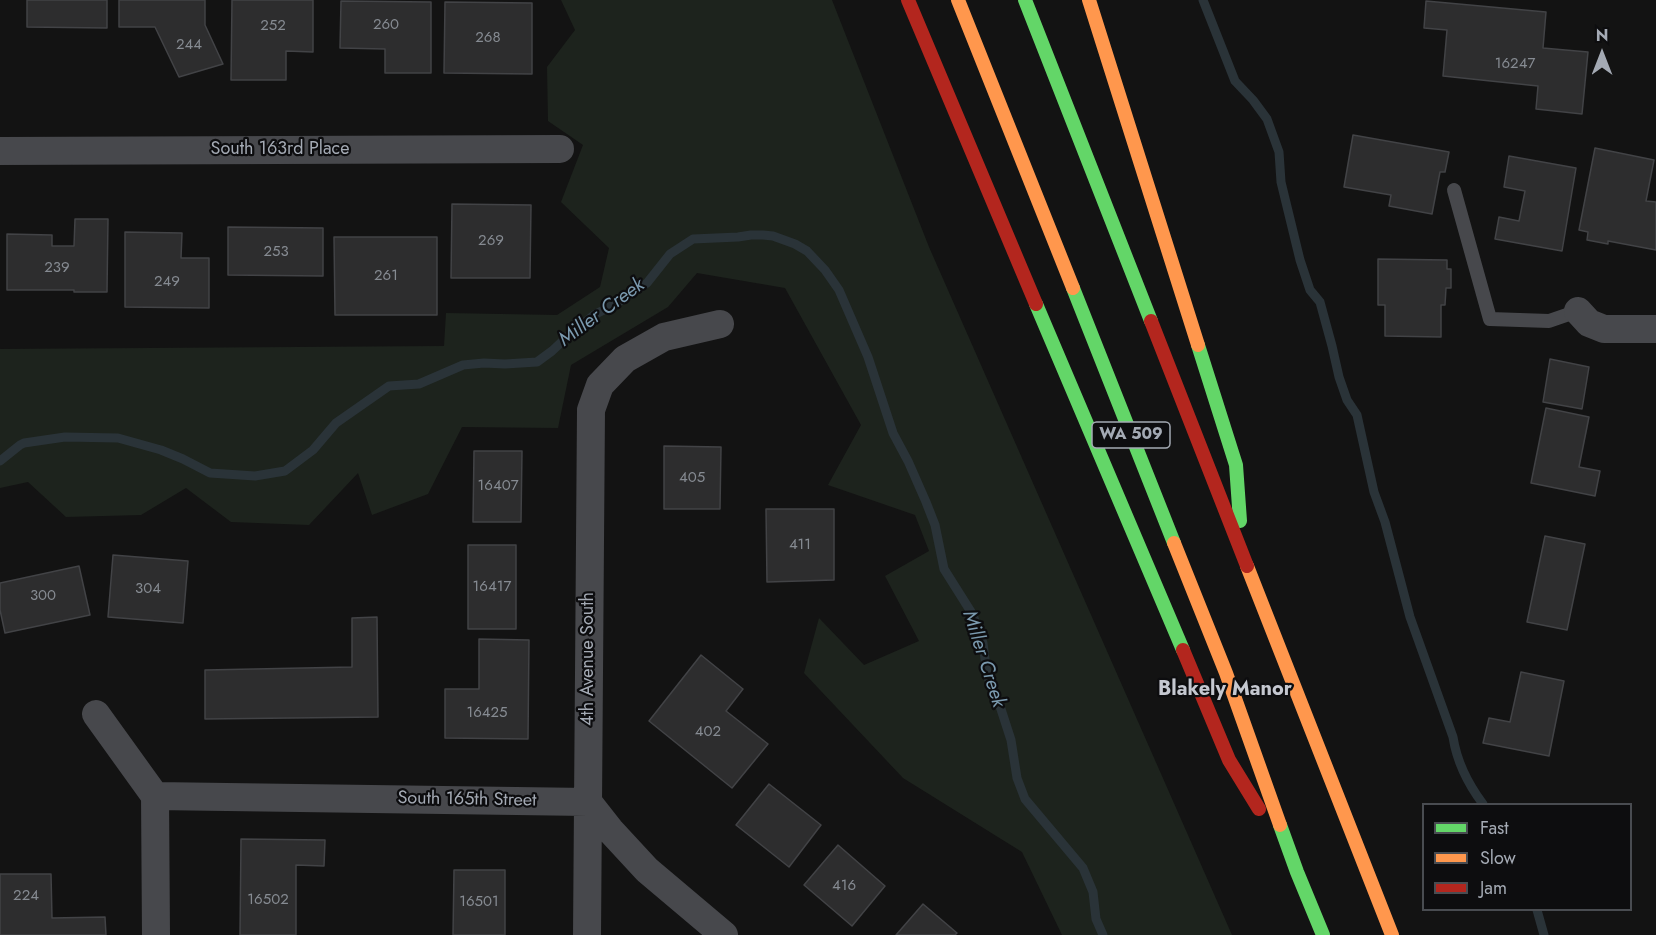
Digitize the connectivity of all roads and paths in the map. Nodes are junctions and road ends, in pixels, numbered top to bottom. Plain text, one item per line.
1 (908, 0) edge
2 (958, 0) edge
3 (1025, 0) edge
4 (1089, 0) edge
5 (560, 149) dead end
6 (0, 151) edge
7 (1454, 190) dead end
8 (1578, 311) joint
9 (720, 324) dead end
10 (1656, 329) edge
11 (1242, 553) junction
12 (96, 714) dead end
13 (155, 796) junction
14 (588, 802) junction
15 (1297, 872) junction
16 (156, 935) edge
17 (587, 935) edge
18 (724, 935) edge
19 (1323, 935) edge
20 (1392, 935) edge

1 - 15 highway
2 - 15 highway, WA 509
3 - 11 highway, WA 509
4 - 11 highway
5 - 6 street, South 163rd Place
7 - 8 lane
8 - 10 street
9 - 14 street, 4th Avenue South
11 - 20 highway, WA 509
12 - 13 street
13 - 14 street, South 165th Street
13 - 16 street
14 - 17 street, 4th Avenue South
14 - 18 street
15 - 19 highway, WA 509

